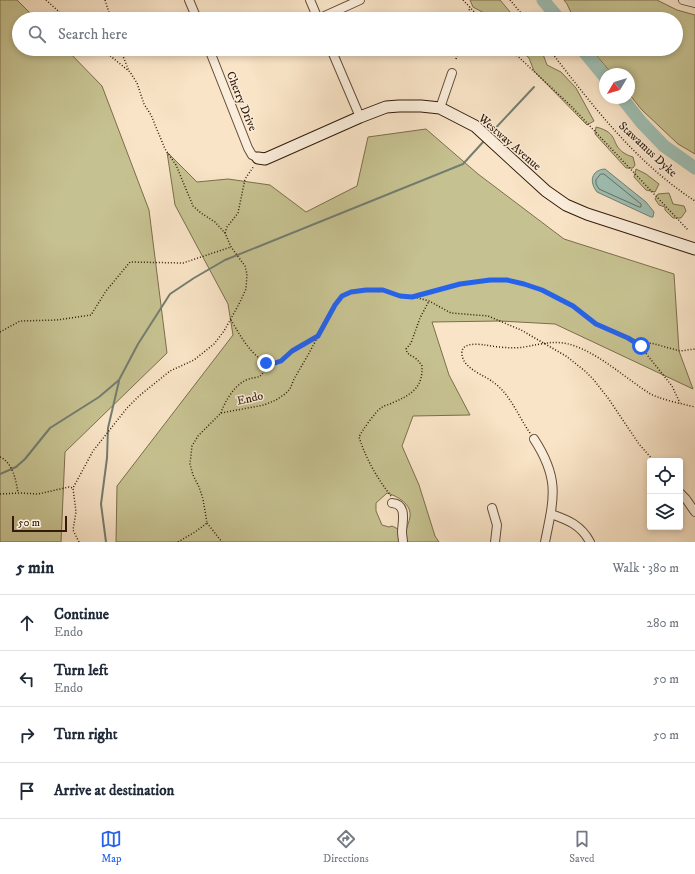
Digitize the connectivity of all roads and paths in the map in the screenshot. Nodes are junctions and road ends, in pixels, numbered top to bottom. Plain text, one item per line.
1 (46, 0) edge
2 (105, 0) edge
3 (189, 0) edge
4 (310, 0) edge
5 (360, 0) edge
6 (463, 0) edge
7 (510, 0) edge
8 (683, 0) edge
9 (695, 3) edge
10 (470, 7) junction
11 (59, 12) edge
12 (109, 12) edge
13 (194, 12) edge
14 (315, 12) edge
15 (333, 12) edge
16 (469, 12) edge
17 (475, 12) edge
18 (520, 12) edge
19 (111, 56) edge
20 (123, 56) edge
21 (212, 56) edge
22 (334, 56) edge
23 (457, 56) edge
24 (517, 56) edge
25 (554, 56) edge
26 (456, 59) dead end
27 (130, 72) junction
28 (452, 73) dead end
29 (440, 108) junction
30 (360, 117) junction
31 (258, 158) junction
32 (695, 201) edge
33 (688, 230) dead end
34 (225, 233) junction
35 (231, 246) junction
36 (695, 249) edge
37 (412, 297) junction
38 (429, 301) junction
39 (230, 320) junction
40 (0, 332) edge
41 (318, 336) junction
42 (542, 343) junction
43 (641, 346) junction
44 (695, 349) edge
45 (266, 363) junction
46 (680, 403) junction
47 (695, 407) edge
48 (221, 413) junction
49 (534, 439) joint
50 (0, 457) edge
51 (651, 458) edge
52 (73, 488) junction
53 (18, 493) junction
54 (0, 494) edge
55 (681, 494) edge
56 (393, 503) joint
57 (492, 508) dead end
58 (695, 512) edge
59 (551, 514) junction
60 (207, 523) junction
61 (79, 542) edge
62 (178, 542) edge
63 (222, 542) edge
64 (403, 542) edge
65 (495, 542) edge
66 (545, 542) edge
67 (590, 542) edge

1 - 11 path
2 - 12 path
3 - 13 street
4 - 14 street
5 - 15 street
6 - 10 path
7 - 18 path
8 - 9 street
10 - 16 path
10 - 17 path
19 - 27 path
20 - 27 path
21 - 31 street, Cherry Drive
22 - 30 street
23 - 26 path
24 - 33 path
25 - 32 path, Stawamus Dyke
27 - 34 path
28 - 29 street
29 - 30 street, Westway Avenue
29 - 36 street, Westway Avenue
30 - 31 street, Westway Avenue
31 - 34 path
34 - 35 path
35 - 39 path
35 - 40 path
37 - 38 path
37 - 41 path, Endo
37 - 43 path, Endo
38 - 42 path
38 - 56 path
39 - 45 path
39 - 52 path
41 - 45 path
41 - 48 path, Endo
42 - 46 path
42 - 49 path
42 - 51 path
43 - 44 path
43 - 46 path
45 - 48 path
46 - 47 path
48 - 60 path
49 - 59 street
50 - 53 path
52 - 53 path
52 - 61 path
53 - 54 path
55 - 58 street
56 - 64 street
57 - 65 street
59 - 66 street
59 - 67 street
60 - 62 path
60 - 63 path

